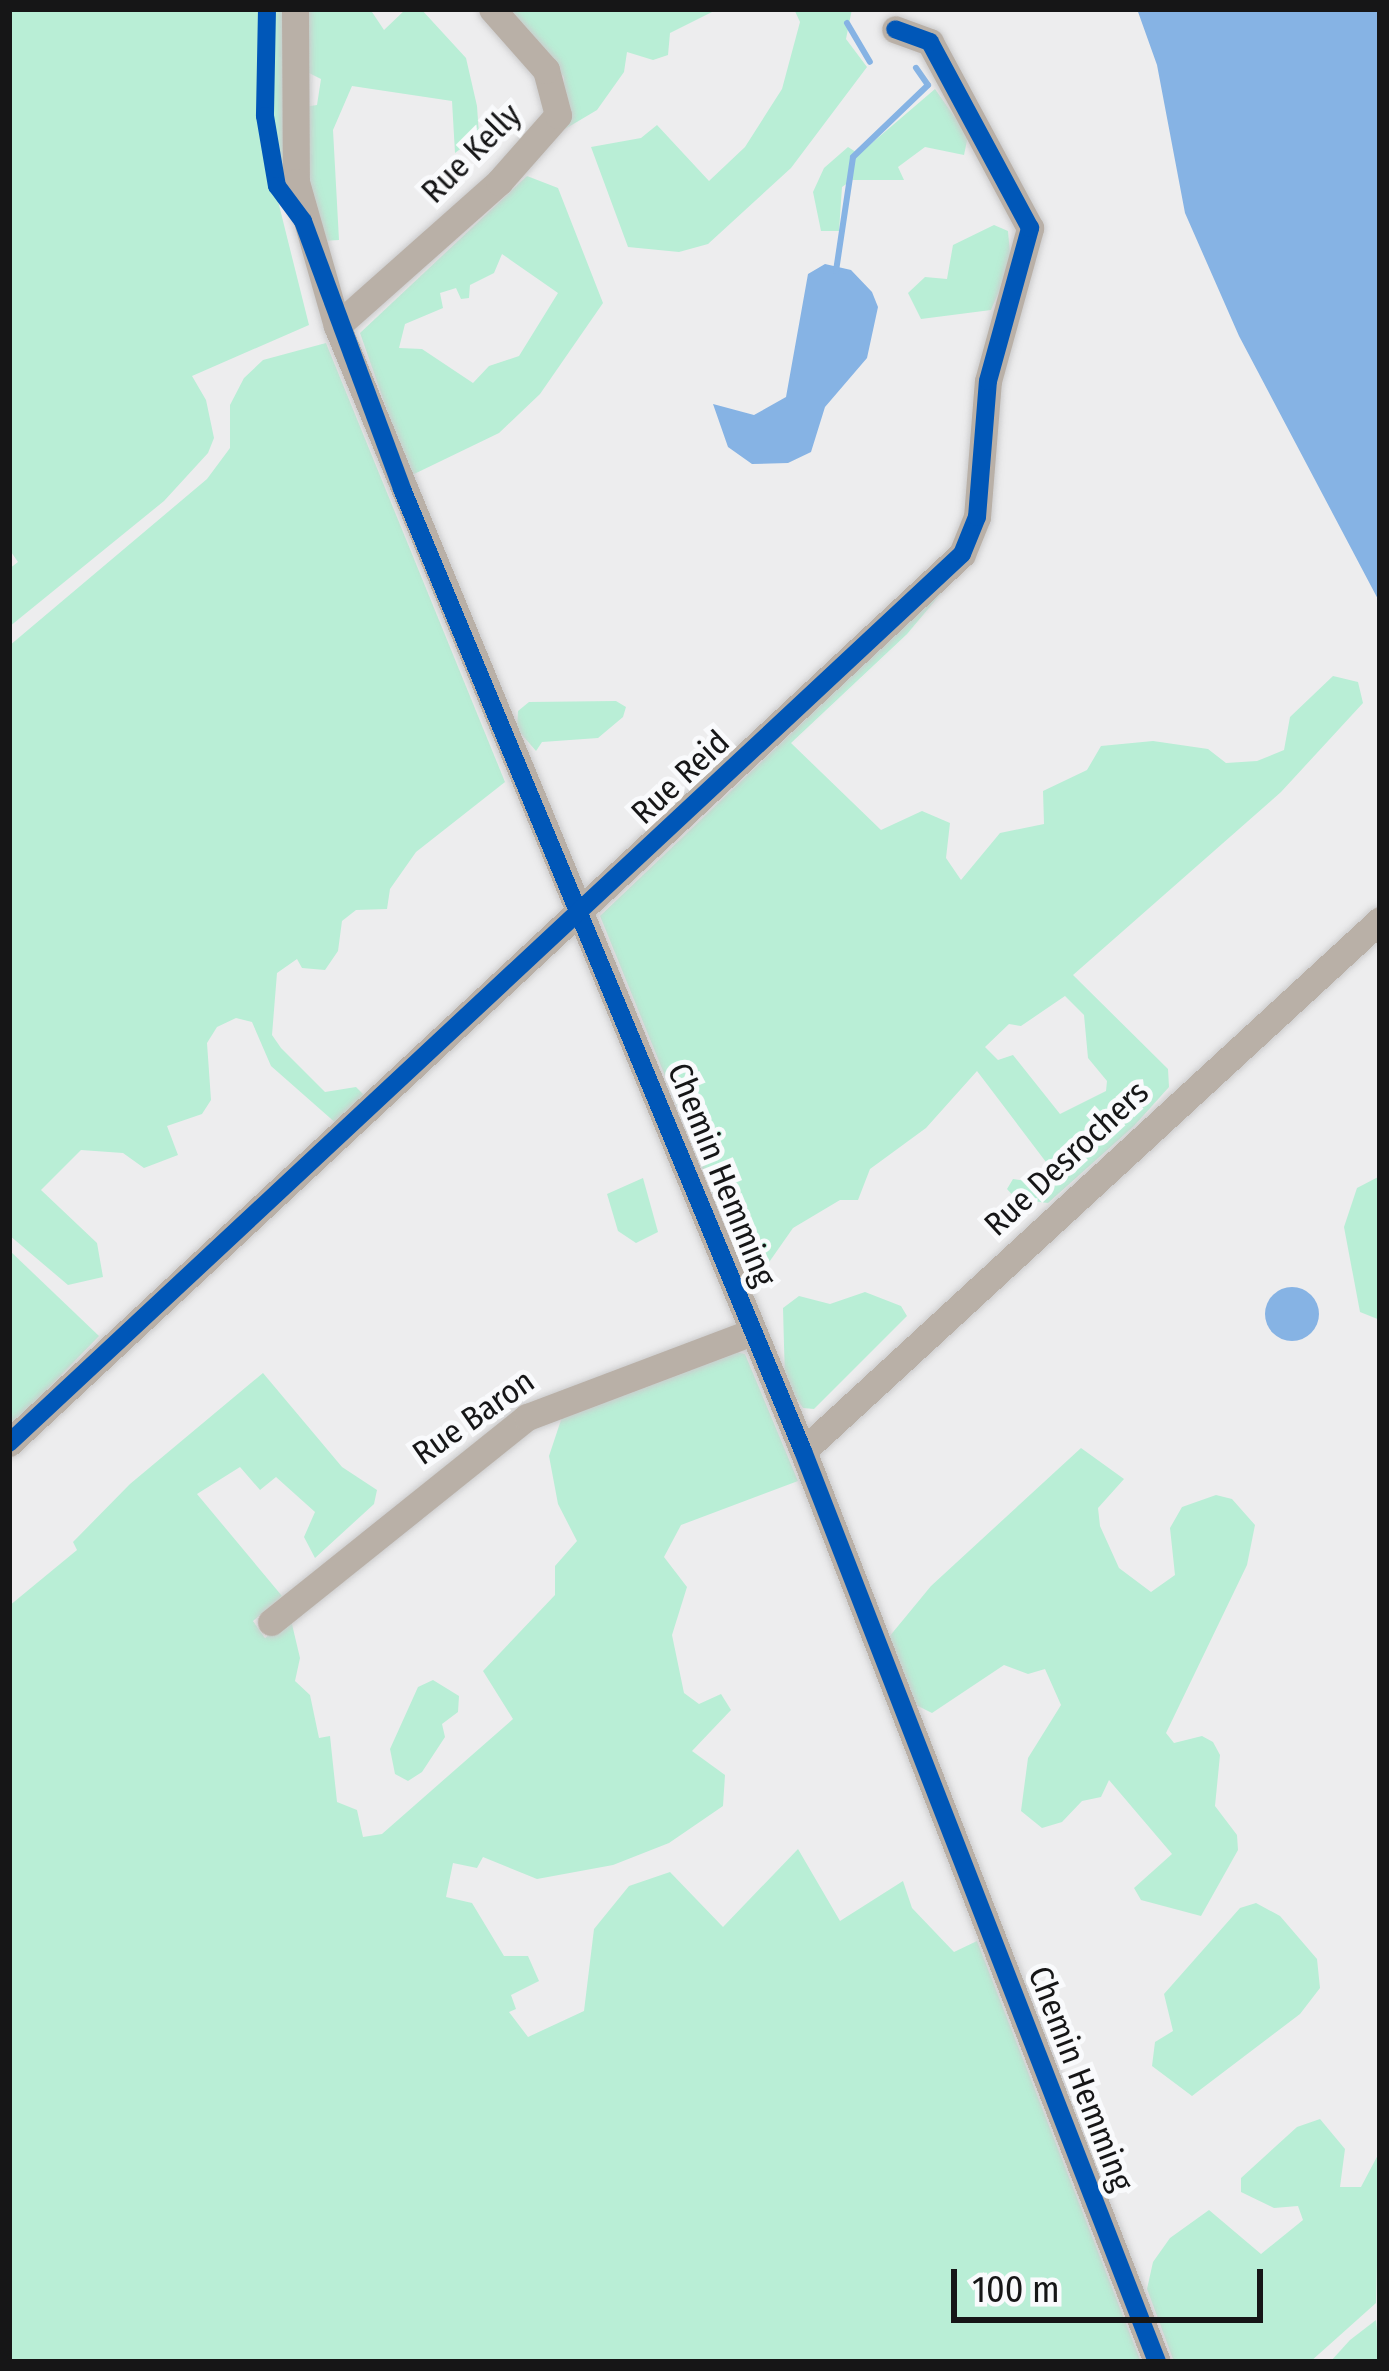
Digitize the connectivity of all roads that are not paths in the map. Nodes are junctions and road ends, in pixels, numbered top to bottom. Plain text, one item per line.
1 (295, 9) edge
2 (492, 9) edge
3 (895, 28) dead end
4 (337, 326) junction
5 (579, 912) junction
6 (1380, 920) edge
7 (752, 1332) junction
8 (9, 1444) edge
9 (803, 1450) junction
10 (271, 1622) dead end
11 (1157, 2362) edge

1 - 4 street, Chemin Hemming
2 - 4 street, Rue Kelly
3 - 5 street, Rue Reid
4 - 5 street, Chemin Hemming
5 - 7 street, Chemin Hemming
5 - 8 street, Rue Reid
6 - 9 street, Rue Desrochers
7 - 9 street, Chemin Hemming
7 - 10 street, Rue Baron
9 - 11 street, Chemin Hemming

